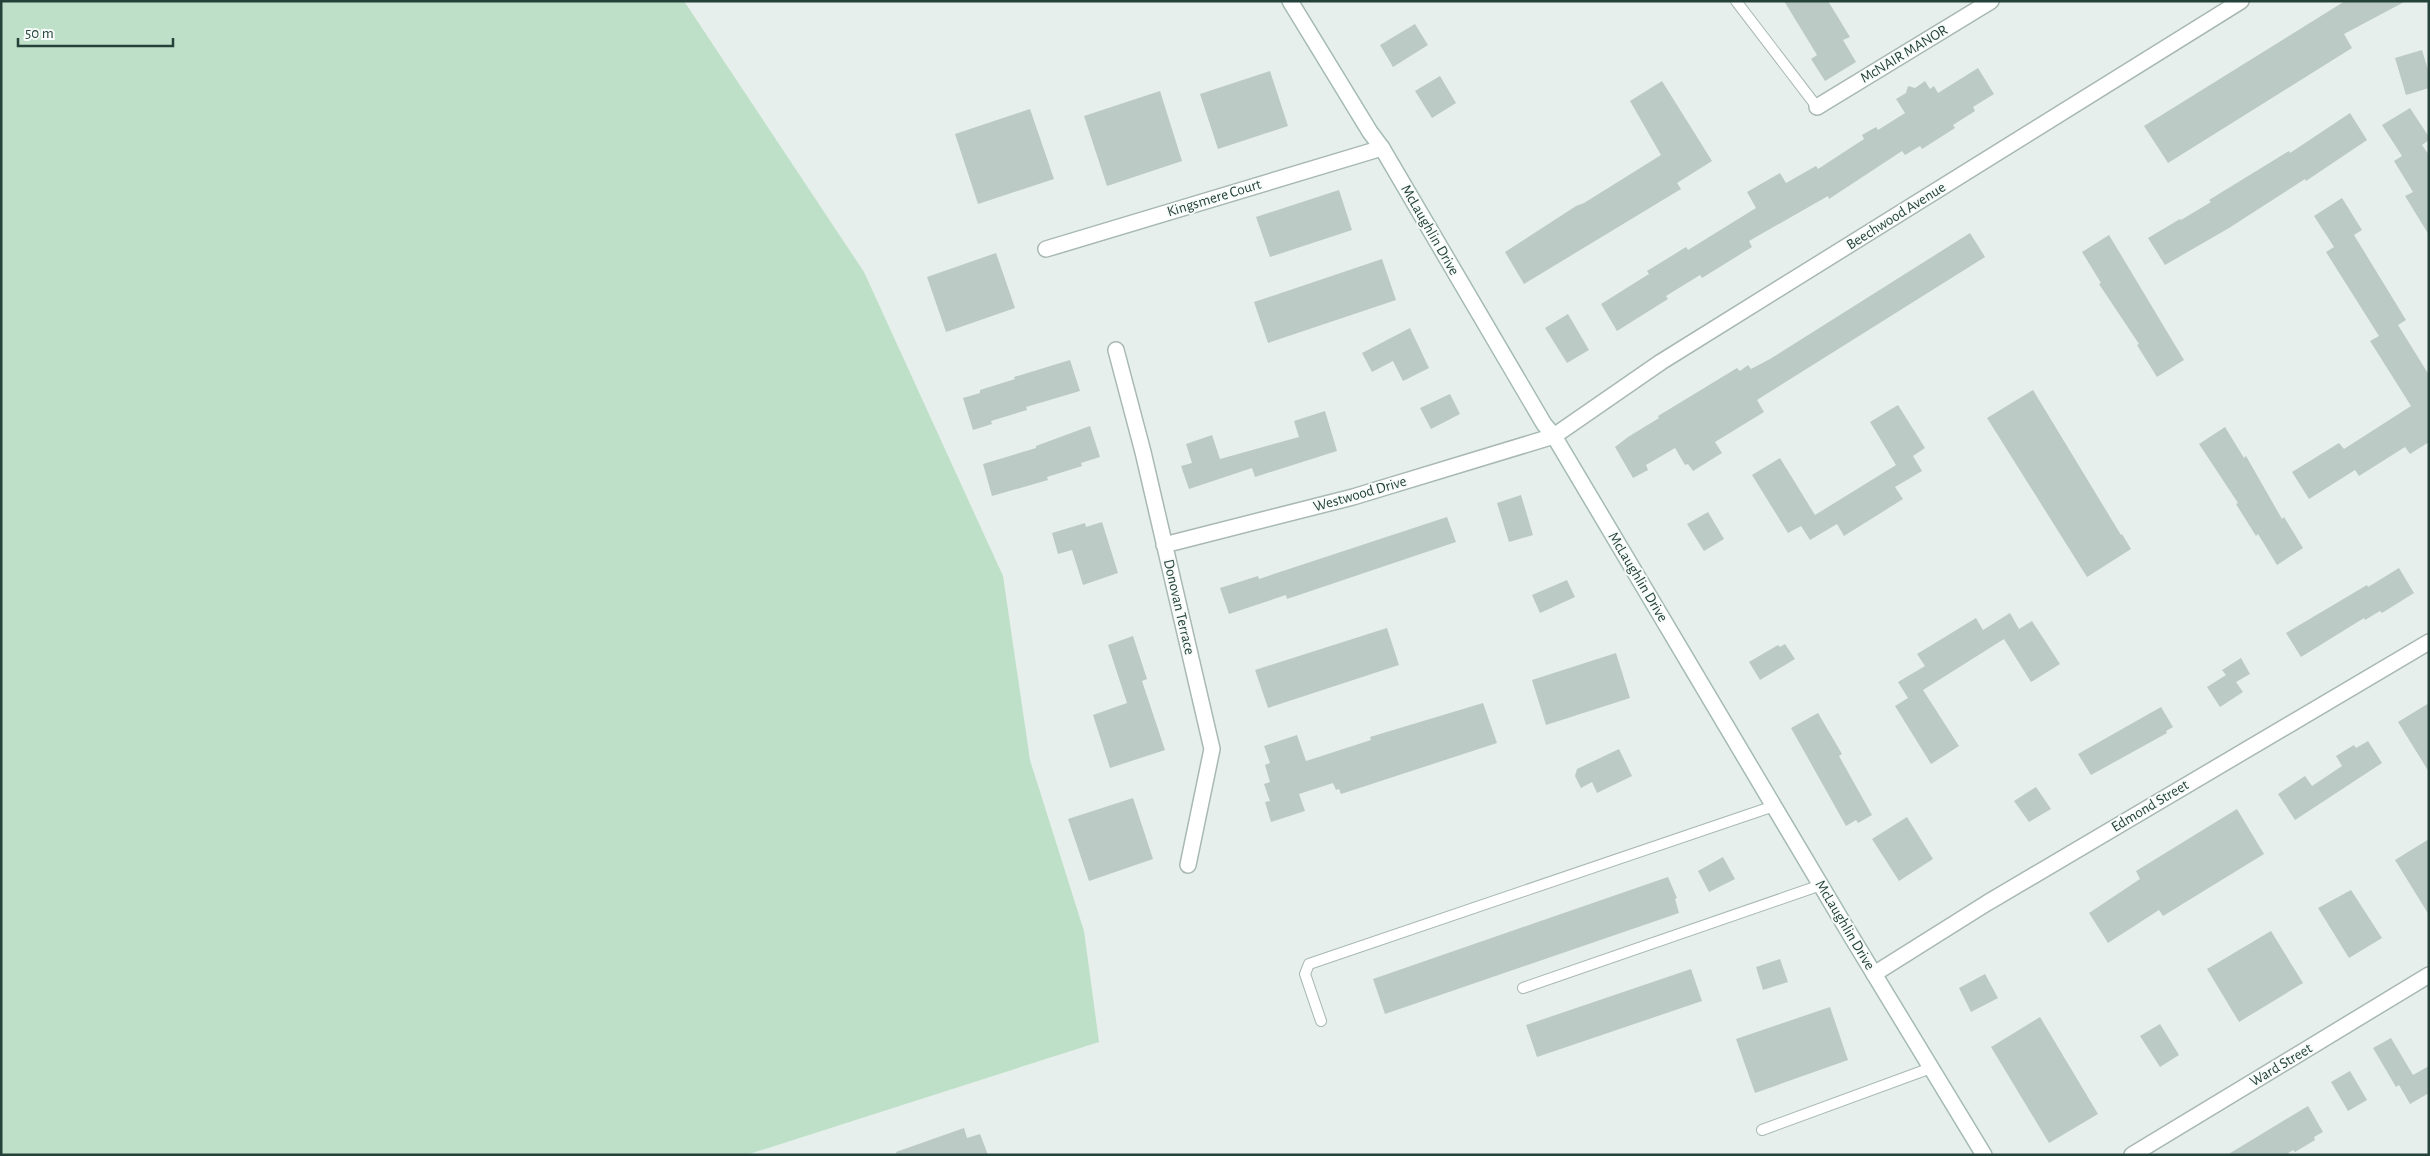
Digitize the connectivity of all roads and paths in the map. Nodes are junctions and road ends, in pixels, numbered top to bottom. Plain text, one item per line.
1 (1290, 1) edge
2 (1736, 1) edge
3 (1991, 1) edge
4 (2240, 1) edge
5 (1817, 107) joint
6 (1382, 148) junction
7 (1046, 249) dead end
8 (1116, 350) dead end
9 (1554, 436) junction
10 (1164, 545) junction
11 (2429, 642) edge
12 (1774, 806) junction
13 (1188, 865) dead end
14 (1821, 885) junction
15 (1874, 974) junction
16 (2429, 975) edge
17 (1523, 988) dead end
18 (1321, 1021) dead end
19 (1931, 1068) junction
20 (1762, 1130) dead end
21 (1984, 1155) edge
22 (2132, 1155) edge

1 - 6 street, McLaughlin Drive
2 - 5 lane
3 - 5 street, McNAIR MANOR
4 - 9 street, Beechwood Avenue
6 - 7 street, Kingsmere Court
6 - 9 street, McLaughlin Drive
8 - 10 street, Donovan Terrace
9 - 10 street, Westwood Drive
9 - 12 street, McLaughlin Drive
10 - 13 street, Donovan Terrace
11 - 15 street, Edmond Street
12 - 14 street, McLaughlin Drive
12 - 18 lane
14 - 15 street, McLaughlin Drive
14 - 17 lane
15 - 19 street, McLaughlin Drive
16 - 22 street, Ward Street
19 - 20 lane
19 - 21 street, McLaughlin Drive

